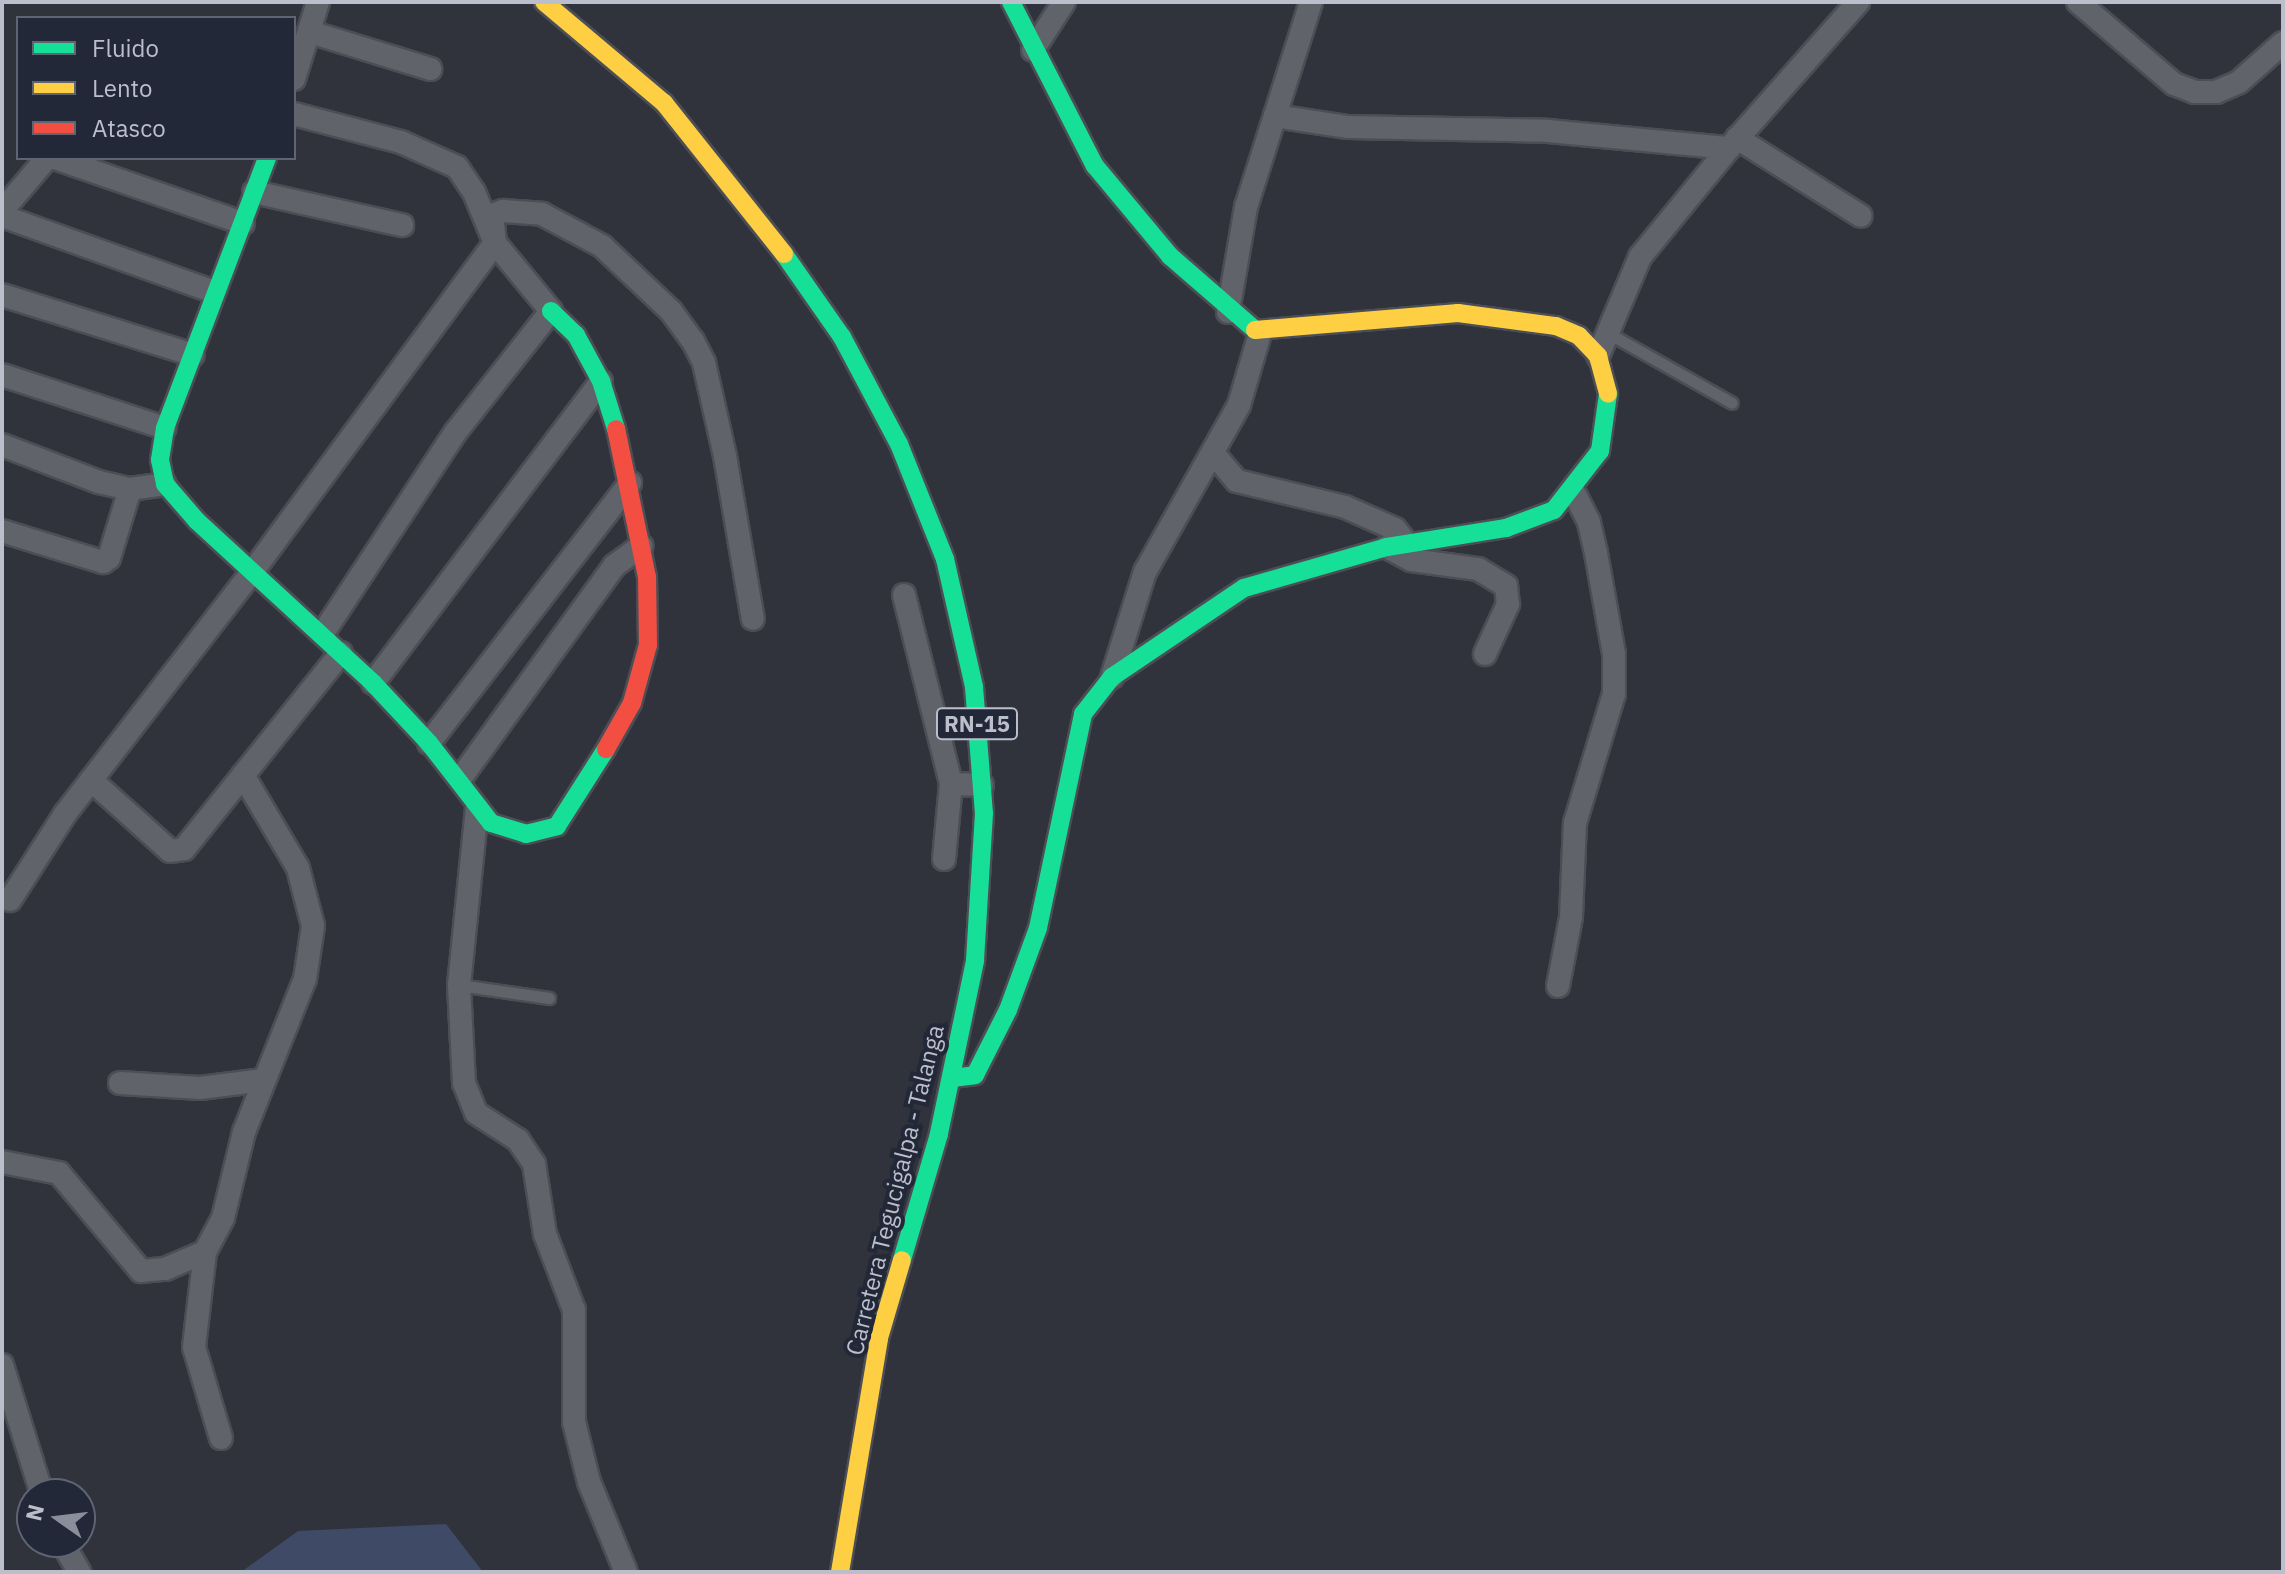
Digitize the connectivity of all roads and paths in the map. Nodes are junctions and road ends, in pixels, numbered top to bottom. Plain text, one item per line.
1 (318, 2) edge
2 (544, 2) edge
3 (1011, 2) edge
4 (1064, 2) edge
5 (1311, 2) edge
6 (1858, 2) edge
7 (2078, 2) edge
8 (310, 32) junction
9 (2283, 43) edge
10 (1033, 50) junction
11 (430, 69) dead end
12 (296, 73) edge
13 (296, 115) edge
14 (1275, 116) junction
15 (1733, 143) junction
16 (45, 160) edge
17 (61, 160) edge
18 (266, 160) edge
19 (254, 192) junction
20 (2, 213) edge
21 (1861, 216) dead end
22 (243, 223) junction
23 (402, 225) dead end
24 (495, 243) junction
25 (214, 292) junction
26 (2, 295) edge
27 (551, 311) junction
28 (1228, 312) junction
29 (1260, 333) junction
30 (1608, 333) junction
31 (193, 355) junction
32 (1598, 356) junction
33 (2, 375) edge
34 (601, 381) junction
35 (1732, 403) dead end
36 (165, 428) junction
37 (2, 445) edge
38 (1214, 454) junction
39 (630, 483) junction
40 (165, 484) junction
41 (130, 489) junction
42 (1573, 490) junction
43 (2, 531) edge
44 (642, 546) junction
45 (1397, 546) junction
46 (253, 571) junction
47 (904, 595) dead end
48 (753, 619) dead end
49 (323, 633) junction
50 (341, 653) junction
51 (1485, 654) dead end
52 (1112, 677) junction
53 (373, 683) junction
54 (429, 743) junction
55 (243, 775) junction
56 (460, 779) junction
57 (91, 780) junction
58 (951, 784) junction
59 (982, 785) junction
60 (477, 808) junction
61 (944, 859) dead end
62 (10, 900) dead end
63 (459, 985) junction
64 (1558, 986) dead end
65 (549, 998) dead end
66 (952, 1078) junction
67 (263, 1080) junction
68 (120, 1083) dead end
69 (2, 1162) edge
70 (205, 1252) junction
71 (2, 1365) edge
72 (221, 1438) dead end
73 (37, 1478) edge
74 (626, 1572) edge
75 (840, 1572) edge

1 - 8 street
2 - 59 street, Carretera Tegucigalpa - Talanga / RN-15
3 - 10 street
4 - 10 street
5 - 14 street
6 - 15 street
7 - 9 street
8 - 11 street
8 - 12 street
10 - 28 street
13 - 24 street
14 - 15 street
14 - 28 street
15 - 21 street
15 - 30 street
16 - 20 street
17 - 22 street
18 - 19 street
19 - 22 street
19 - 23 street
20 - 25 street
22 - 25 street
24 - 27 street
24 - 46 street
24 - 48 street
25 - 31 street
26 - 31 street
27 - 34 street
27 - 49 street
28 - 29 street
29 - 32 street
29 - 38 street
30 - 32 street
30 - 35 lane
31 - 36 street
32 - 42 street
33 - 36 street
34 - 39 street
34 - 53 street
36 - 40 street
37 - 41 street
38 - 45 street
38 - 52 street
39 - 44 street
39 - 54 street
40 - 41 street
40 - 46 street
41 - 43 street
42 - 45 street
42 - 64 street
44 - 56 street
44 - 60 street
45 - 51 street
45 - 52 street
46 - 49 street
46 - 57 street
47 - 58 street
49 - 50 street
50 - 53 street
50 - 55 street
52 - 66 street
53 - 54 street
54 - 56 street
55 - 57 street
55 - 67 street
56 - 60 street
57 - 62 street
58 - 59 street
58 - 61 street
59 - 66 street, Carretera Tegucigalpa - Talanga / RN-15
60 - 63 street
63 - 65 lane
63 - 74 street
66 - 75 street, Carretera Tegucigalpa - Talanga / RN-15
67 - 68 street
67 - 70 street
69 - 70 street
70 - 72 street
71 - 73 street

